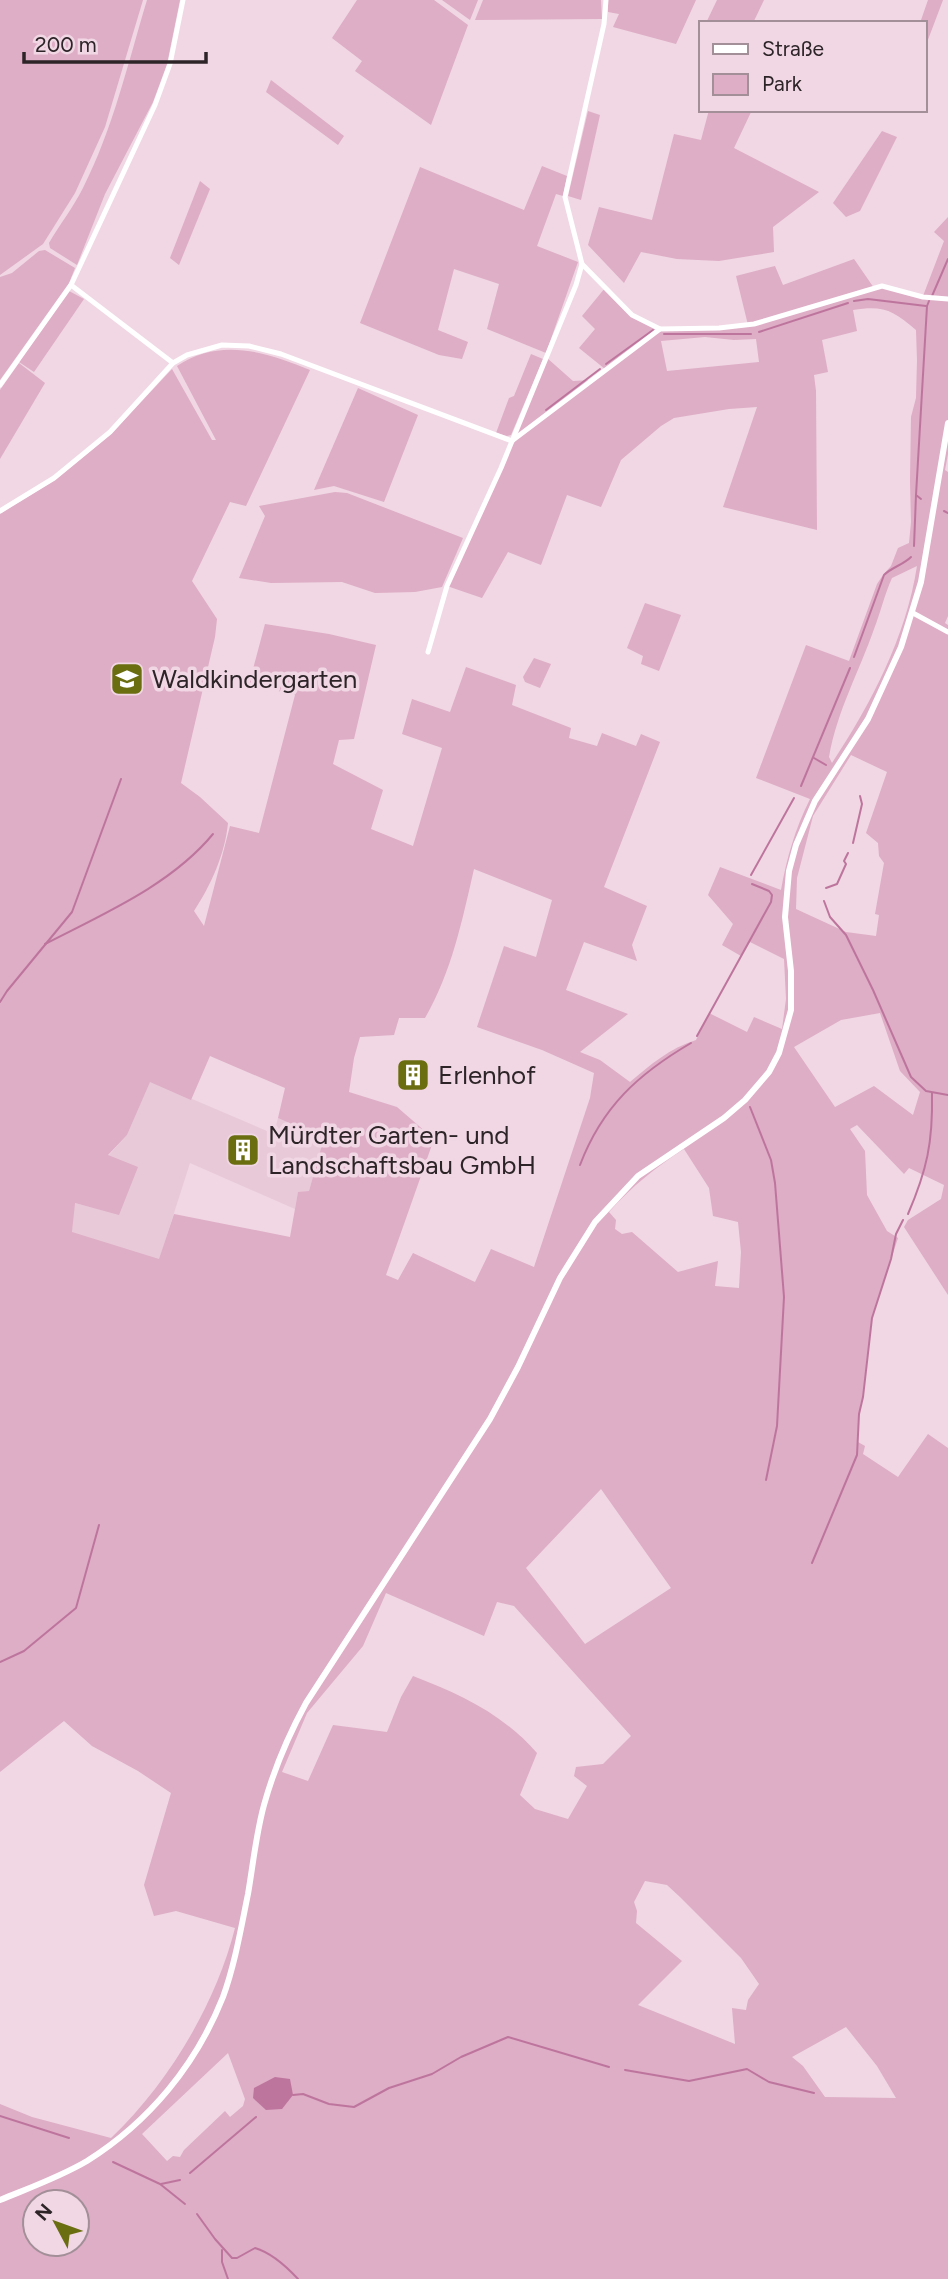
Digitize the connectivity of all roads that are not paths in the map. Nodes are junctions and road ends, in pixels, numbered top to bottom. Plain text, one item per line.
1 (183, 0) edge
2 (606, 0) edge
3 (582, 264) junction
4 (71, 285) junction
5 (948, 299) edge
6 (660, 329) junction
7 (173, 363) junction
8 (0, 384) edge
9 (948, 423) edge
10 (512, 441) junction
11 (0, 511) edge
12 (913, 613) junction
13 (948, 632) edge
14 (428, 652) dead end
15 (0, 2200) edge

1 - 4 street
2 - 3 street
3 - 6 street
3 - 10 street
4 - 7 street
4 - 8 street
5 - 6 street
6 - 10 street
7 - 10 street
7 - 11 street
9 - 12 street
10 - 14 street
12 - 13 street
12 - 15 street

